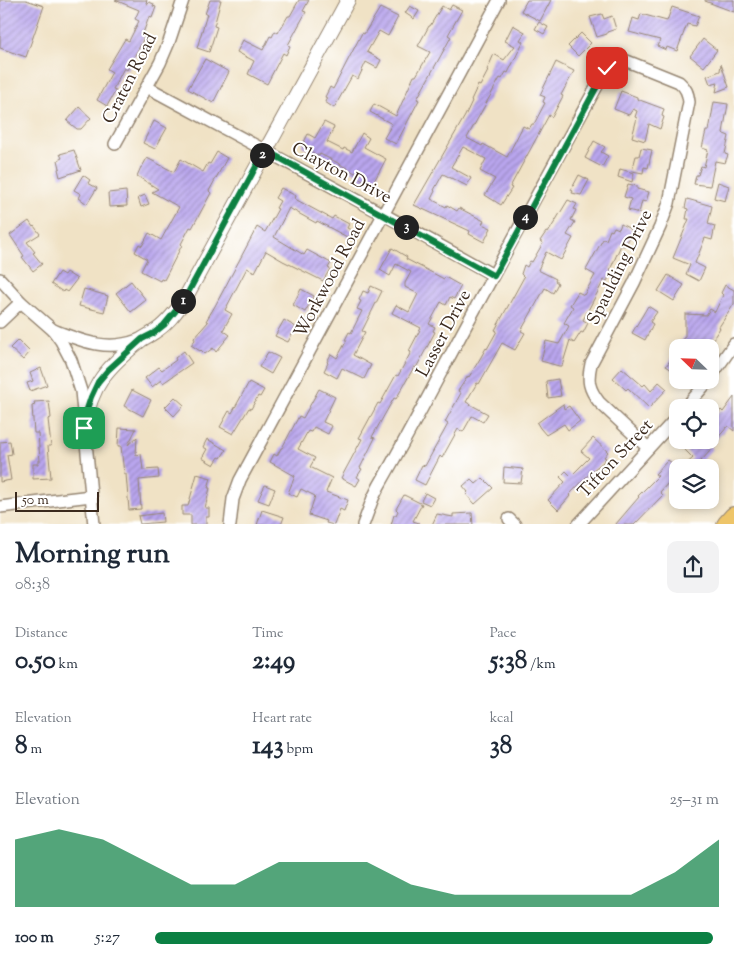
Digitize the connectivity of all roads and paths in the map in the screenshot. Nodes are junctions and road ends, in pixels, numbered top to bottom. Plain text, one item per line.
1 (183, 0) edge
2 (348, 0) edge
3 (499, 0) edge
4 (650, 70) joint
5 (147, 87) junction
6 (115, 144) dead end
7 (265, 150) junction
8 (383, 214) junction
9 (494, 276) junction
10 (0, 279) edge
11 (21, 302) junction
12 (0, 322) edge
13 (53, 330) junction
14 (142, 339) junction
15 (734, 344) edge
16 (719, 365) edge
17 (701, 389) edge
18 (692, 399) edge
19 (669, 426) edge
20 (84, 428) junction
21 (648, 448) junction
22 (91, 496) junction
23 (0, 507) edge
24 (734, 517) edge
25 (94, 524) edge
26 (230, 524) edge
27 (364, 524) edge
28 (578, 524) edge
29 (727, 524) edge

1 - 5 street, Craten Road
2 - 7 street
3 - 8 street, Workwood Road
4 - 9 street, Lasser Drive
4 - 21 street, Spaulding Drive
5 - 6 street, Craten Road
5 - 7 street, Clayton Drive
7 - 8 street, Clayton Drive
7 - 14 street
8 - 9 street, Clayton Drive
8 - 26 street, Workwood Road
9 - 27 street, Lasser Drive
10 - 11 street
11 - 12 street
11 - 13 street
13 - 14 street
13 - 20 street
14 - 20 street
15 - 16 street
17 - 18 street
19 - 21 street, Tifton Street
20 - 22 street
21 - 28 street, Tifton Street
22 - 23 street
22 - 25 street
24 - 29 highway

